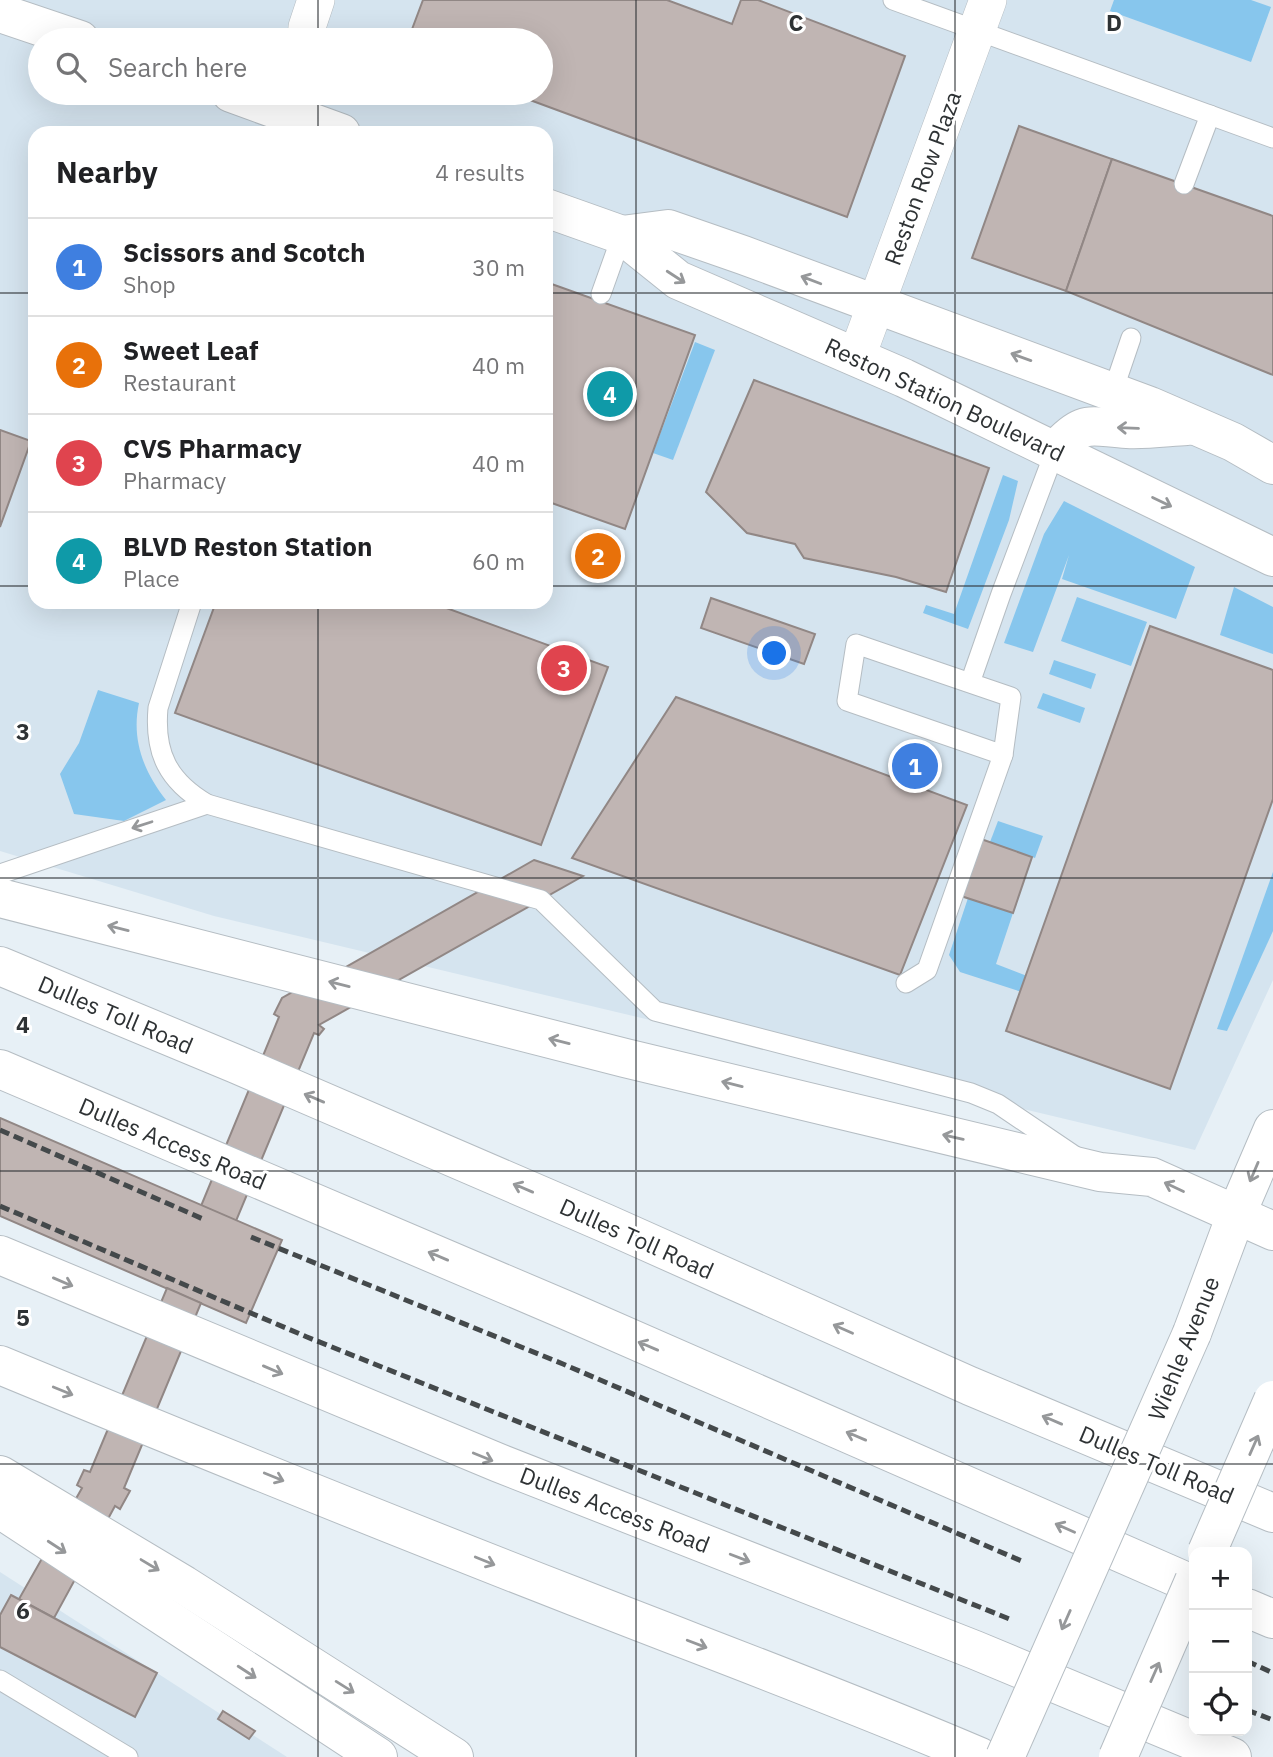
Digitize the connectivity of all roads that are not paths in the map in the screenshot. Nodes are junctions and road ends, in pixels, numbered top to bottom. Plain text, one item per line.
1 (316, 0) edge
2 (893, 0) edge
3 (0, 13) edge
4 (983, 15) edge
5 (44, 28) edge
6 (307, 28) edge
7 (267, 105) edge
8 (295, 114) edge
9 (1210, 114) junction
10 (324, 126) edge
11 (1273, 138) edge
12 (1184, 184) dead end
13 (553, 210) edge
14 (622, 235) junction
15 (601, 295) dead end
16 (875, 304) junction
17 (1131, 338) dead end
18 (857, 356) junction
19 (1113, 391) junction
20 (1196, 425) junction
21 (1055, 451) junction
22 (1273, 465) edge
23 (1273, 557) edge
24 (190, 609) edge
25 (970, 683) junction
26 (1003, 755) junction
27 (207, 804) junction
28 (0, 874) edge
29 (0, 898) edge
30 (0, 966) edge
31 (906, 983) dead end
32 (0, 1069) edge
33 (1273, 1129) edge
34 (1100, 1172) junction
35 (1236, 1215) junction
36 (1273, 1231) edge
37 (0, 1255) edge
38 (0, 1365) edge
39 (1273, 1400) edge
40 (0, 1475) edge
41 (0, 1509) edge
42 (1273, 1513) edge
43 (1209, 1547) edge
44 (1189, 1581) edge
45 (1189, 1594) edge
46 (1252, 1610) edge
47 (1273, 1619) edge
48 (0, 1681) edge
49 (128, 1757) edge
50 (378, 1757) edge
51 (454, 1757) edge
52 (980, 1757) edge
53 (1005, 1757) edge
54 (1118, 1757) edge
55 (1232, 1757) edge

1 - 6 street
2 - 4 lane
3 - 5 main road
4 - 9 lane
4 - 16 street, Reston Row Plaza
7 - 8 main road
8 - 10 main road
9 - 11 lane
9 - 12 lane
13 - 14 main road, Reston Station Boulevard
14 - 15 lane
16 -> 14 main road, Reston Station Boulevard
14 -> 18 main road, Reston Station Boulevard
16 - 18 street, Reston Row Plaza
19 -> 16 main road, Reston Station Boulevard
17 - 19 lane
18 - 21 main road, Reston Station Boulevard
19 - 20 main road, Reston Station Boulevard
20 -> 21 main road
20 - 22 main road, Reston Station Boulevard
21 -> 23 main road, Reston Station Boulevard
21 - 25 lane
24 - 27 lane
25 - 26 lane
25 - 26 lane
26 - 31 lane
27 -> 28 lane
27 - 34 lane
34 -> 29 main road
42 -> 30 main road, Dulles Toll Road
44 -> 32 main road, Dulles Access Road
33 -> 35 main road, Wiehle Avenue
35 -> 34 main road
35 - 36 main road
35 -> 53 main road, Wiehle Avenue, bridge
37 -> 55 main road, Dulles Access Road
38 -> 52 main road
43 -> 39 main road, bridge
40 -> 51 main road
41 -> 50 main road
54 -> 45 main road, bridge
46 - 47 main road
48 - 49 lane

